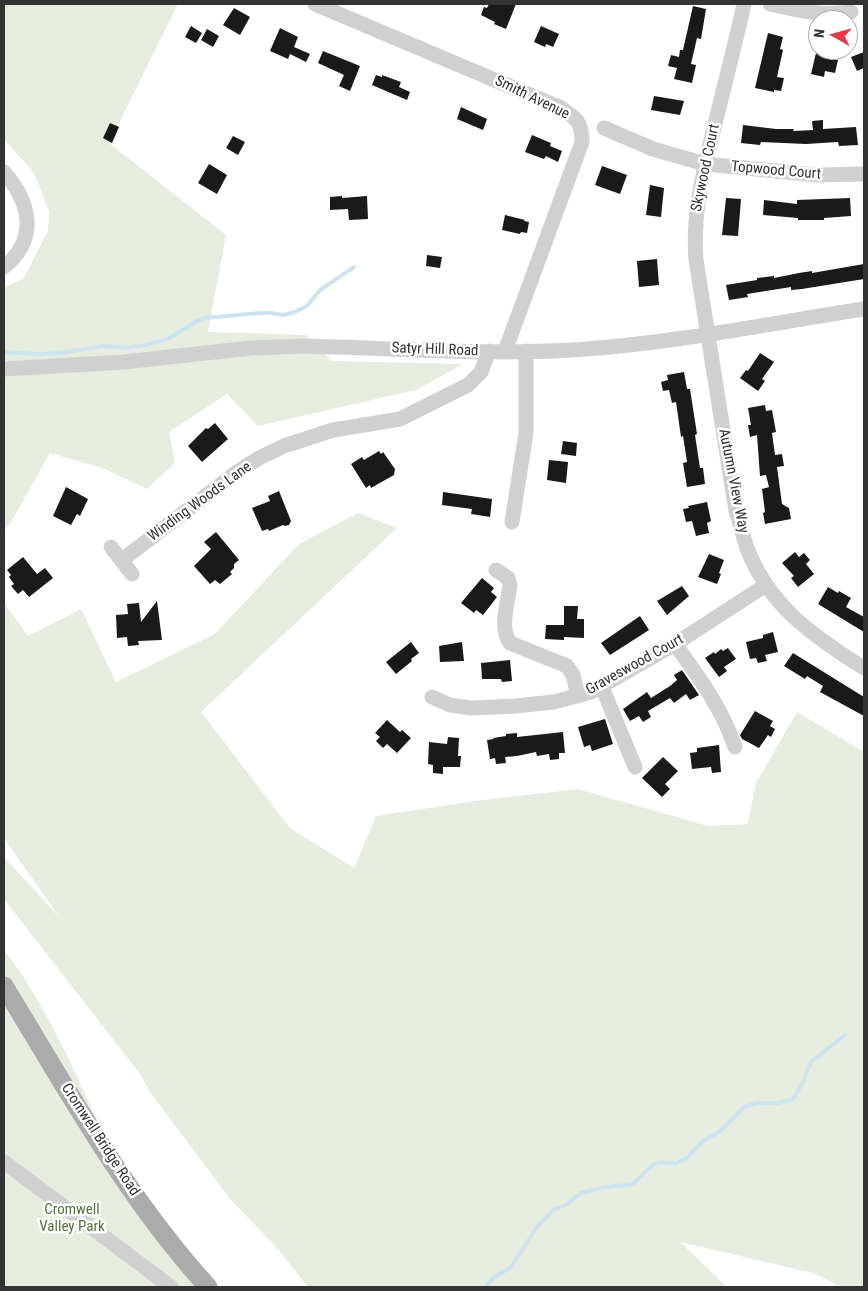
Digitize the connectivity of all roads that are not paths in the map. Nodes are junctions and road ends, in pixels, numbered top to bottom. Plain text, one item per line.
1 (315, 4) edge
2 (744, 4) edge
3 (770, 4) edge
4 (808, 13) edge
5 (604, 128) dead end
6 (704, 164) junction
7 (4, 172) edge
8 (864, 174) edge
9 (4, 267) edge
10 (864, 309) edge
11 (708, 334) junction
12 (488, 351) junction
13 (526, 351) junction
14 (505, 352) junction
15 (4, 369) edge
16 (512, 522) dead end
17 (111, 547) dead end
18 (122, 560) junction
19 (496, 570) dead end
20 (132, 574) dead end
21 (766, 585) junction
22 (675, 644) junction
23 (864, 668) edge
24 (602, 687) junction
25 (578, 696) junction
26 (432, 697) dead end
27 (735, 747) dead end
28 (635, 767) dead end
29 (4, 986) edge
30 (4, 1162) edge
31 (171, 1287) edge
32 (208, 1287) edge

1 - 14 street, Smith Avenue
2 - 6 street, Skywood Court
3 - 4 street
5 - 6 street, Topwood Court
6 - 8 street, Topwood Court
6 - 11 street, Skywood Court
7 - 9 street
10 - 11 street, Satyr Hill Road
11 - 13 street, Satyr Hill Road
11 - 21 street, Autumn View Way
12 - 14 street, Satyr Hill Road
12 - 15 street, Satyr Hill Road
12 - 18 street, Winding Woods Lane
13 - 14 street, Satyr Hill Road
13 - 16 street
17 - 18 street
18 - 20 street
19 - 25 street
21 - 22 street, Graveswood Court
21 - 23 street, Autumn View Way
22 - 24 street, Graveswood Court
22 - 27 street
24 - 25 street, Graveswood Court
24 - 28 street
25 - 26 street, Graveswood Court
29 - 32 main road, Cromwell Bridge Road
30 - 31 street

